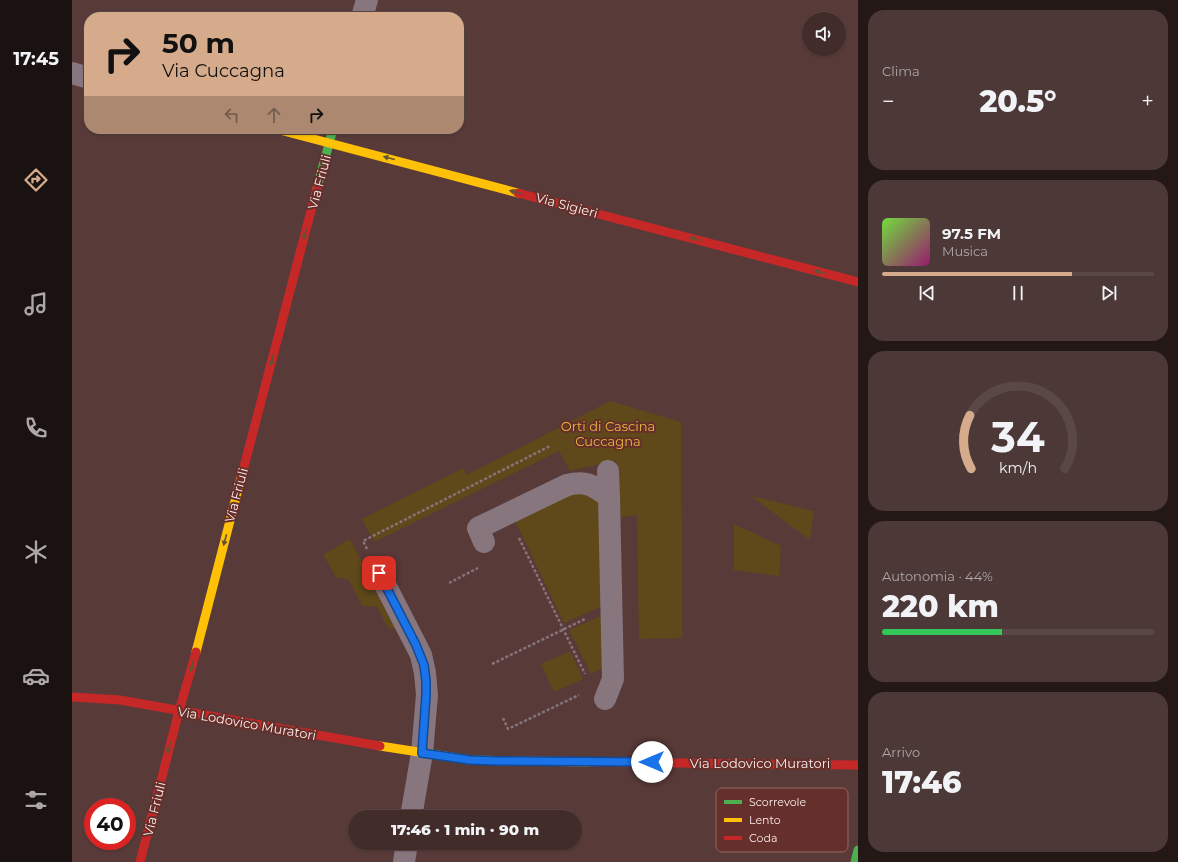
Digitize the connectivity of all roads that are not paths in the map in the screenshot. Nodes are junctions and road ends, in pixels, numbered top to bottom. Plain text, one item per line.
1 (367, 0) edge
2 (363, 12) edge
3 (72, 74) edge
4 (84, 77) edge
5 (295, 134) edge
6 (332, 134) edge
7 (329, 143) junction
8 (858, 282) edge
9 (608, 471) dead end
10 (609, 497) junction
11 (484, 542) dead end
12 (379, 573) road end
13 (72, 697) edge
14 (605, 699) dead end
15 (179, 711) junction
16 (422, 753) junction
17 (858, 765) edge
18 (412, 810) edge
19 (406, 850) edge
20 (858, 850) edge
21 (140, 862) edge
22 (404, 862) edge
23 (855, 862) edge

1 - 2 street
3 - 4 street
5 - 7 street, Via Sigieri
6 - 7 street, Via Friuli
8 -> 7 street, Via Sigieri
7 -> 15 street, Via Friuli
9 - 10 street
10 - 11 street
10 - 14 street
12 - 16 street
13 - 15 street, Via Lodovico Muratori
15 - 16 street, Via Lodovico Muratori
15 -> 21 street, Via Friuli
16 - 17 street, Via Lodovico Muratori
16 - 18 street
19 - 22 street
20 - 23 street

